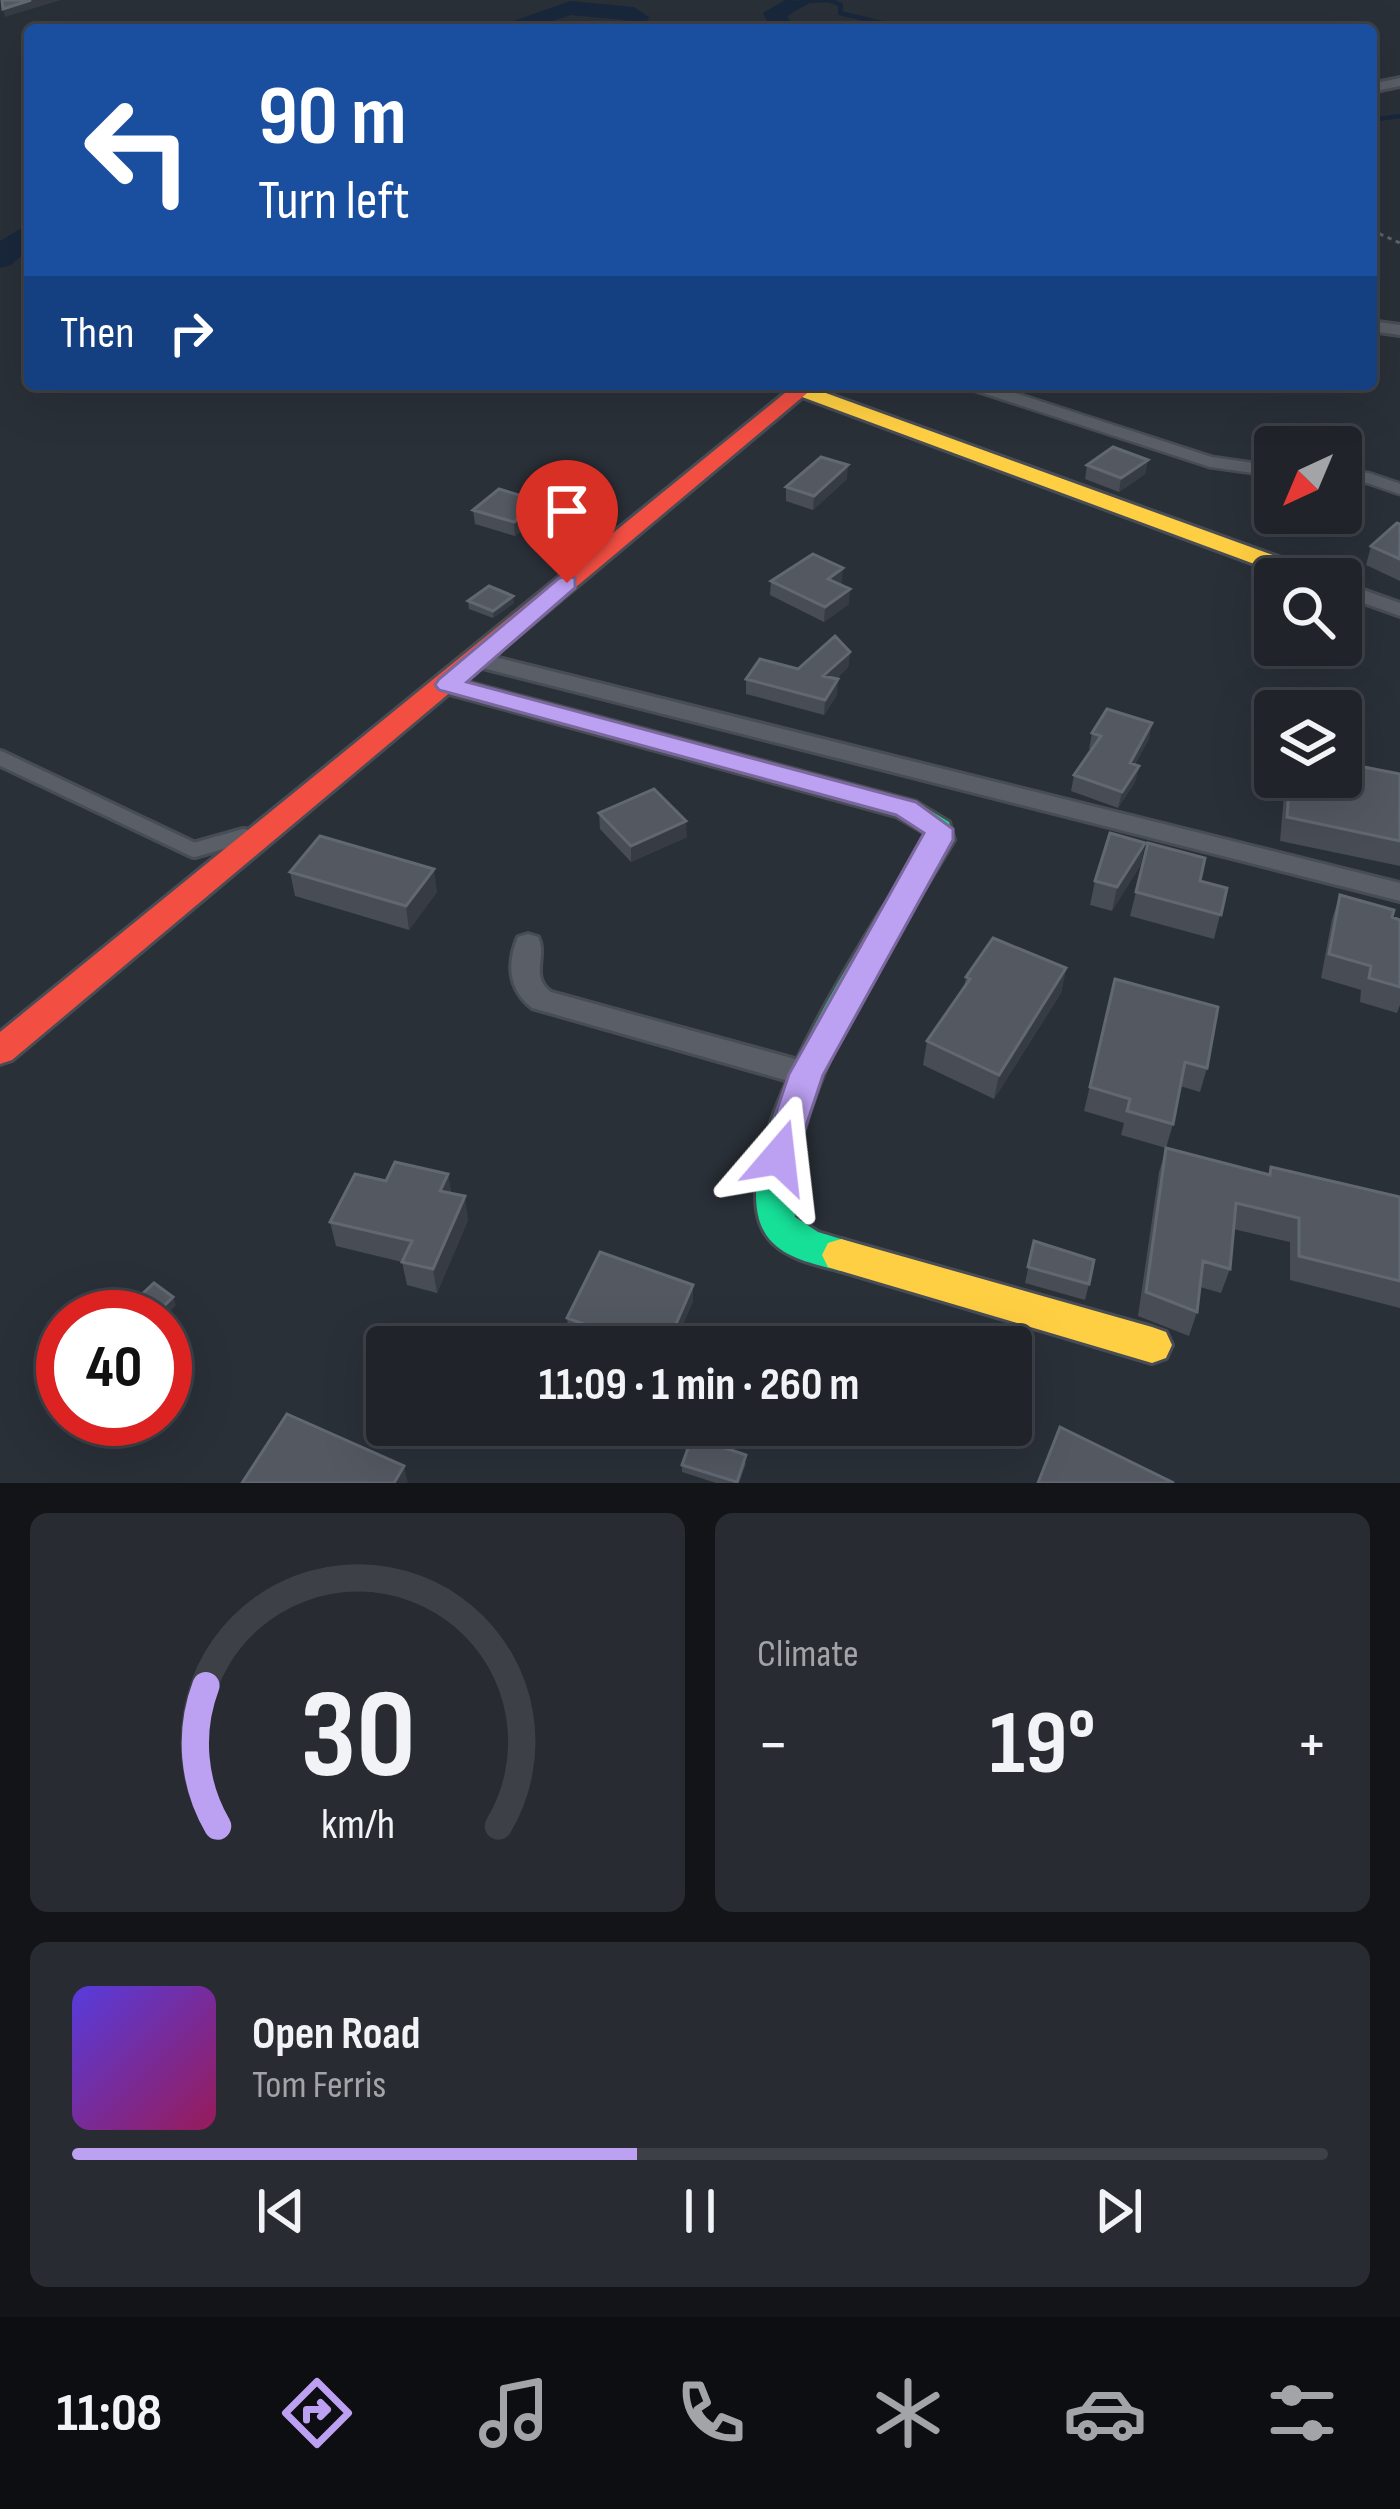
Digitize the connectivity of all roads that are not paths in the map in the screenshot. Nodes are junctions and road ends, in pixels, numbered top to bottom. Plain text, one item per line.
1 (800, 390) edge
2 (812, 390) edge
3 (989, 390) edge
4 (1254, 469) edge
5 (1362, 478) edge
6 (1400, 489) edge
7 (1261, 558) edge
8 (1362, 596) edge
9 (1400, 610) edge
10 (479, 660) junction
11 (448, 685) junction
12 (0, 758) edge
13 (268, 829) junction
14 (1400, 892) edge
15 (528, 944) dead end
16 (0, 1051) edge
17 (806, 1074) junction
18 (1152, 1345) dead end

1 - 10 street
2 - 7 street
3 - 4 lane
5 - 6 lane
8 - 9 street
10 - 11 street
10 - 14 street
11 - 13 street
11 - 17 street
12 - 13 lane
13 - 16 street
15 - 17 street
17 - 18 street

